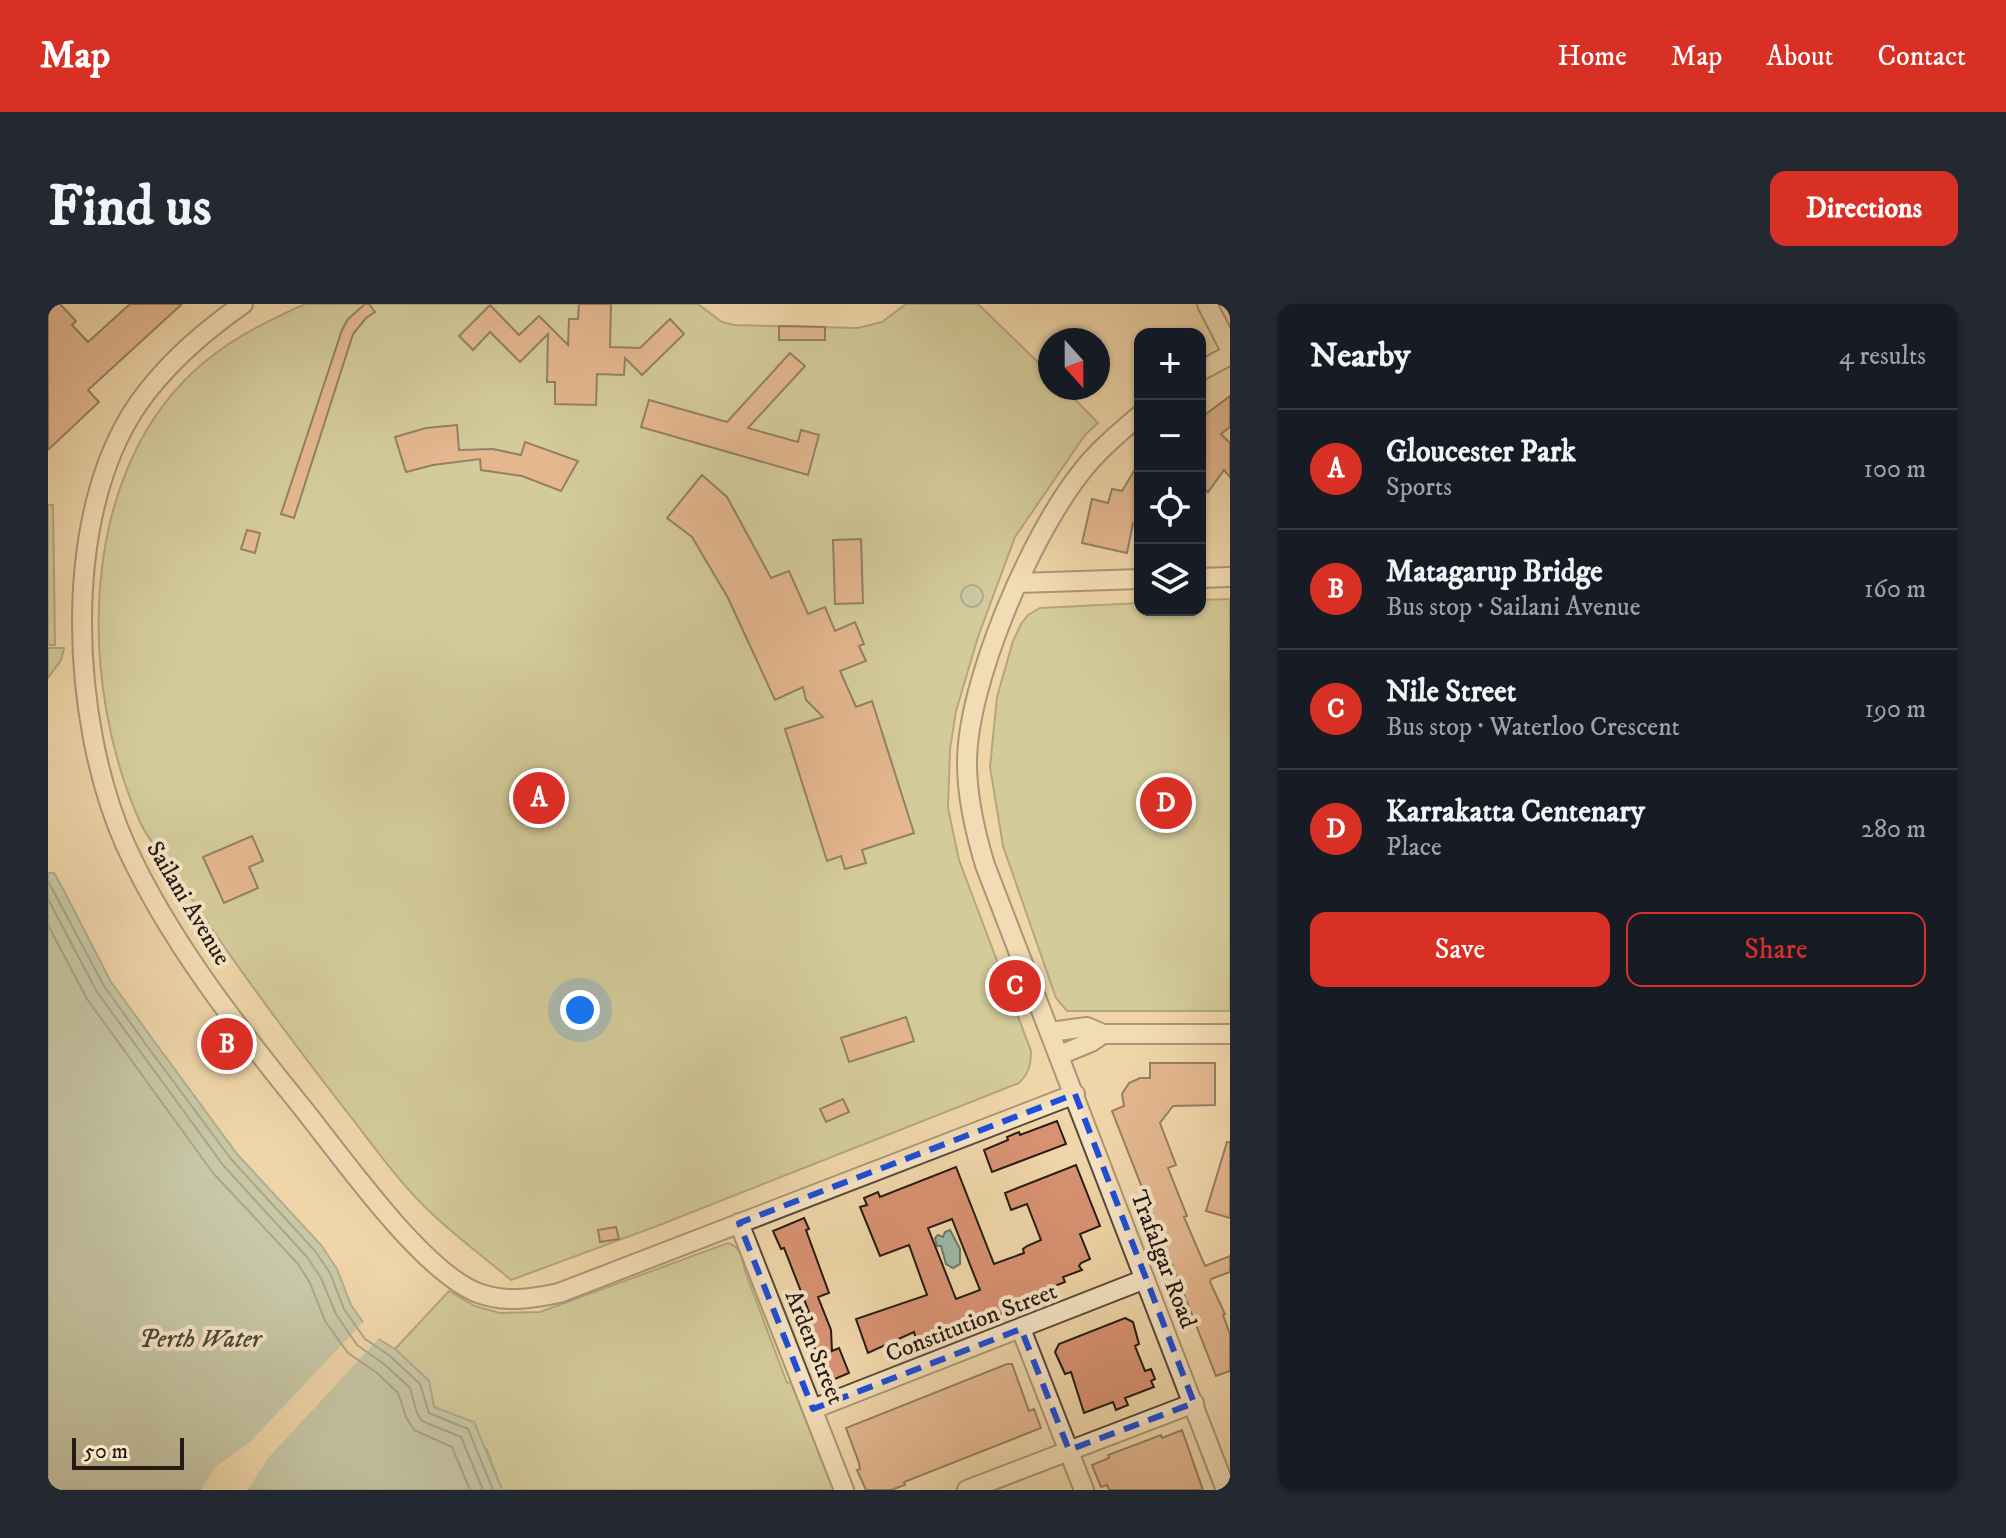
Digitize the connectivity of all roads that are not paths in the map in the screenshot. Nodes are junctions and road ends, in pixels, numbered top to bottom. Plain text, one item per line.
1 (243, 304) edge
2 (1207, 304) edge
3 (1230, 352) edge
4 (1206, 367) edge
5 (1134, 421) edge
6 (1230, 577) edge
7 (1206, 578) edge
8 (1134, 579) edge
9 (1019, 583) junction
10 (1230, 1034) edge
11 (1055, 1044) junction
12 (1075, 1094) junction
13 (739, 1223) junction
14 (1145, 1279) junction
15 (1021, 1329) junction
16 (1194, 1403) junction
17 (813, 1409) junction
18 (1069, 1450) junction
19 (844, 1490) edge
20 (967, 1490) edge
21 (1084, 1490) edge
22 (1226, 1490) edge

1 - 13 street, Sailani Avenue
2 - 3 street
3 - 4 street
5 - 9 street, Trafalgar Road
6 - 7 street
8 - 9 street
9 - 11 street, Trafalgar Road
10 - 11 street
11 - 12 street, Trafalgar Road
12 - 13 street
12 - 14 street, Trafalgar Road
13 - 17 street, Arden Street
14 - 15 street, Constitution Street
14 - 16 street, Trafalgar Road
15 - 17 street, Constitution Street
15 - 18 street
16 - 18 street
16 - 22 street, Trafalgar Road
17 - 19 street, Arden Street
18 - 20 street
18 - 21 street

